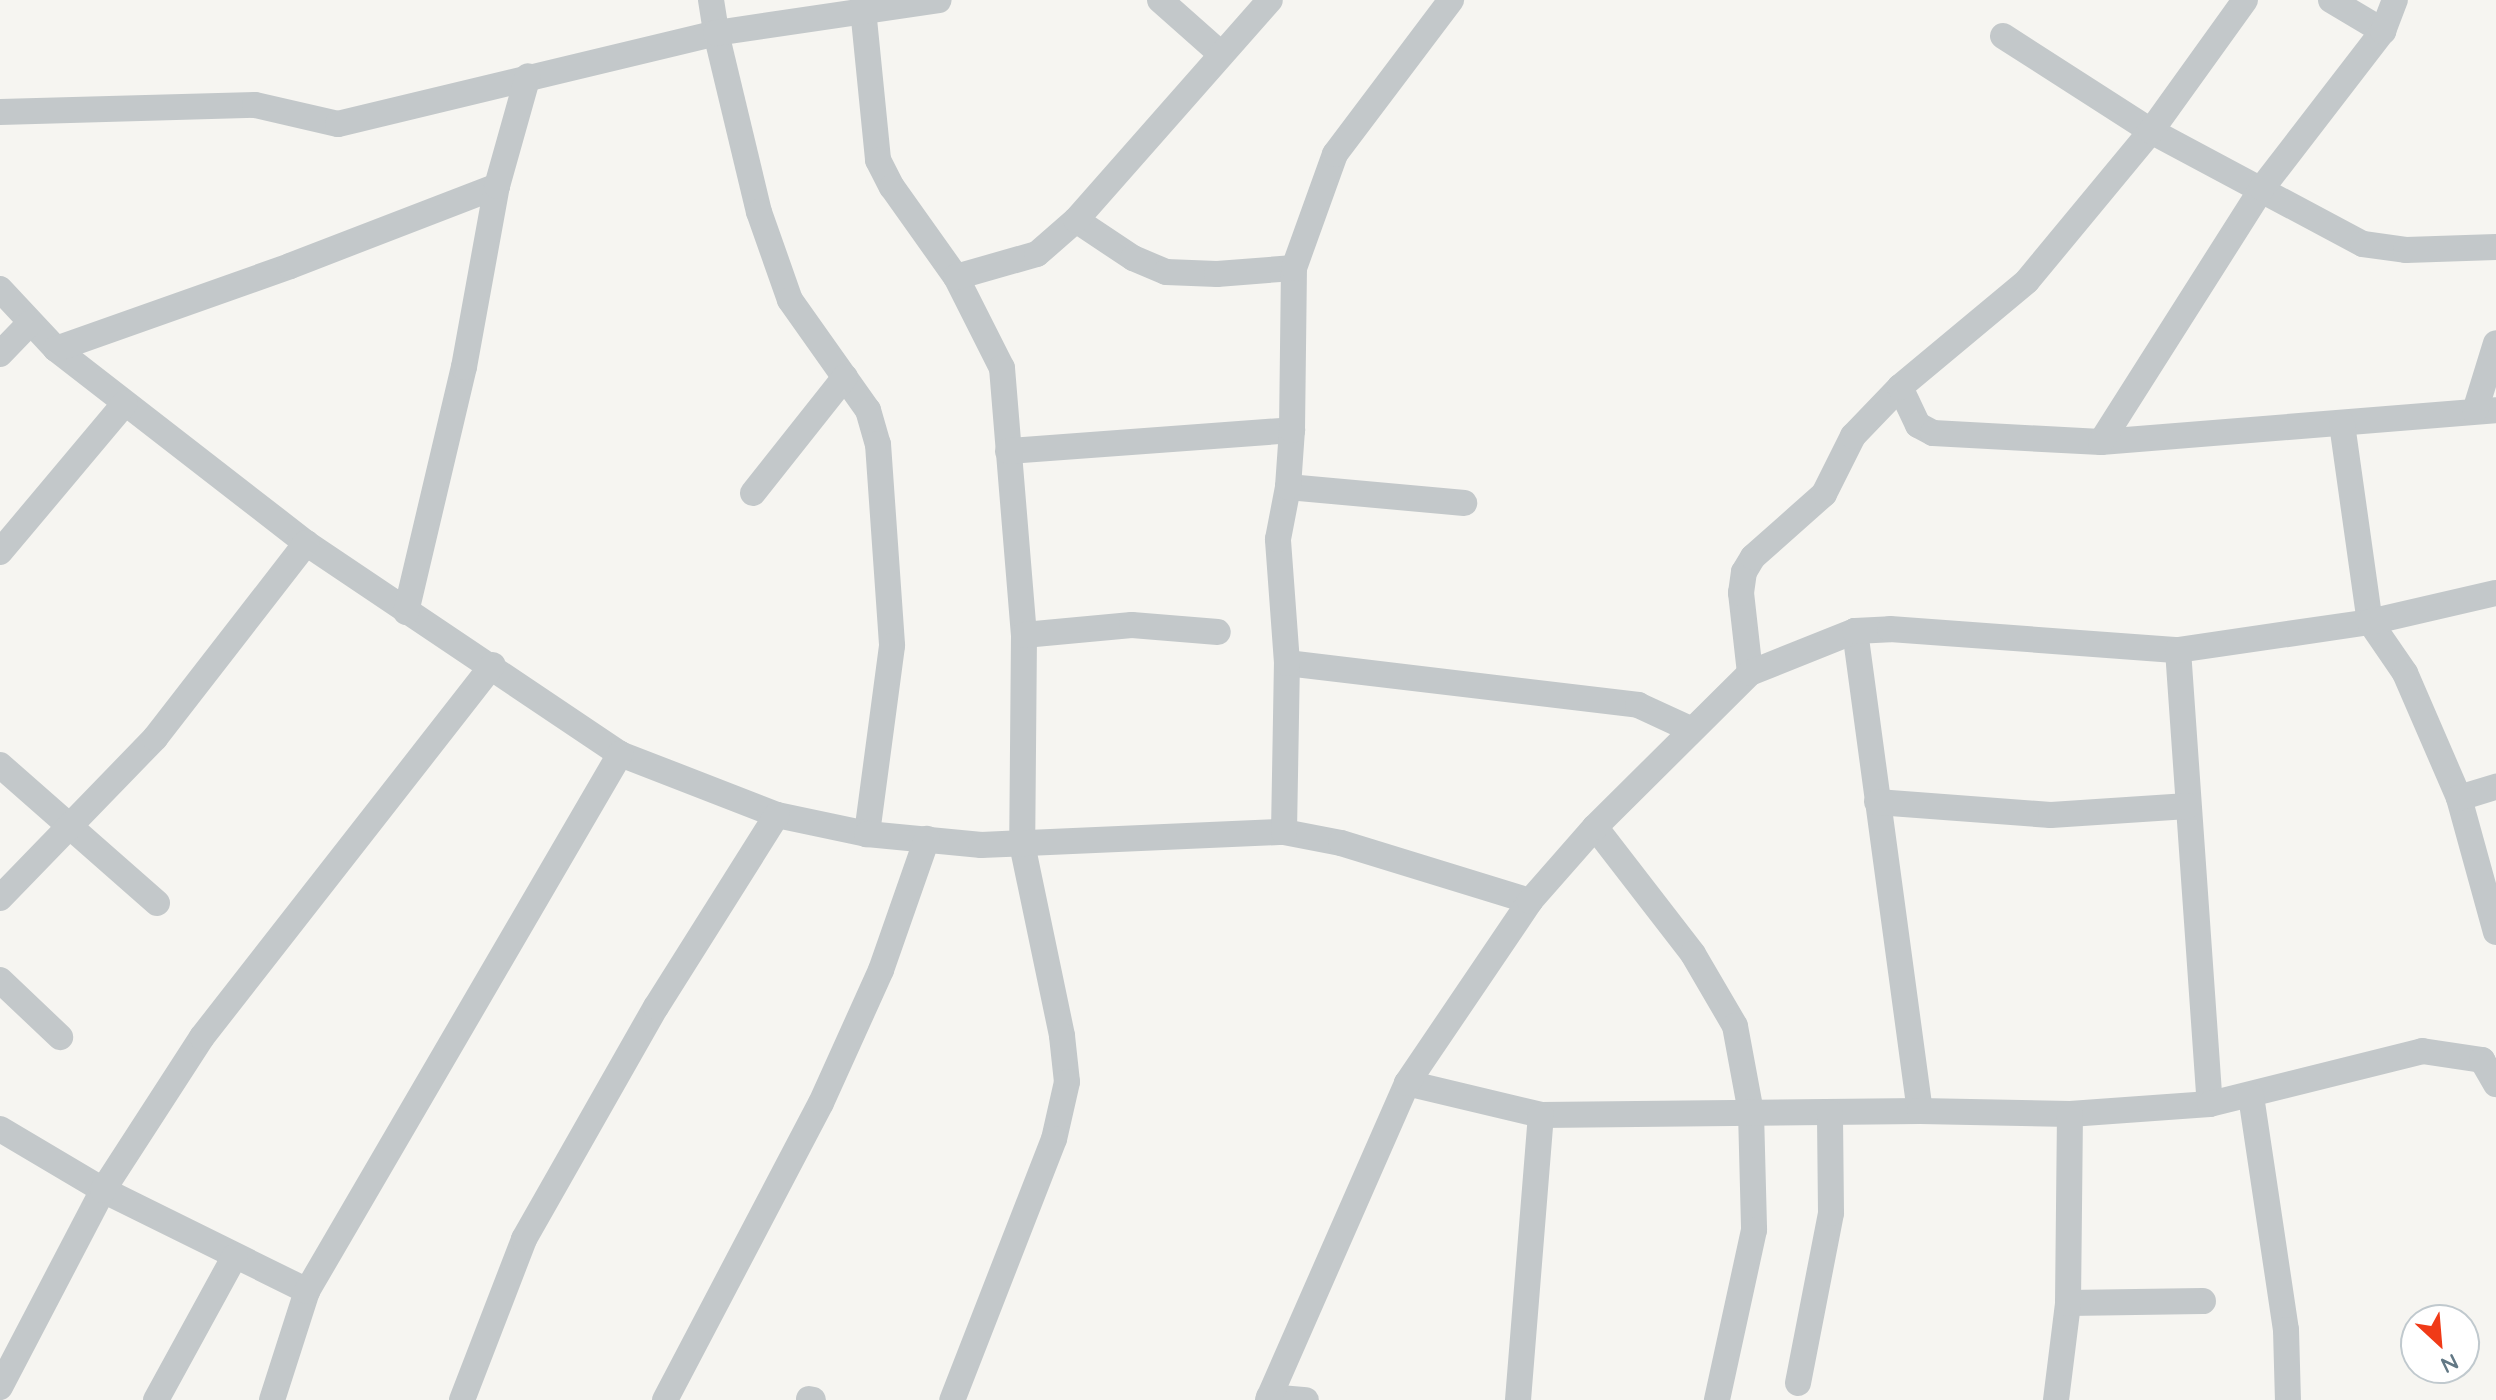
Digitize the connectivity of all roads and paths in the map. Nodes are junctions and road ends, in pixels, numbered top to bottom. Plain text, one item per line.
1 (711, 0) edge
2 (939, 0) edge
3 (1160, 0) edge
4 (1270, 0) edge
5 (1451, 0) edge
6 (2245, 0) edge
7 (2331, 0) edge
8 (2395, 0) edge
9 (863, 9) junction
10 (2383, 31) junction
11 (716, 33) junction
12 (2003, 36) dead end
13 (1221, 54) junction
14 (528, 76) junction
15 (0, 112) edge
16 (2151, 131) junction
17 (497, 186) junction
18 (2262, 188) junction
19 (1076, 220) junction
20 (2496, 247) edge
21 (1294, 268) junction
22 (956, 277) junction
23 (0, 289) edge
24 (29, 324) junction
25 (2496, 343) edge
26 (56, 349) junction
27 (0, 354) edge
28 (845, 377) junction
29 (1900, 387) junction
30 (125, 403) junction
31 (2485, 410) edge
32 (2342, 424) junction
33 (1292, 430) junction
34 (2101, 442) junction
35 (1008, 451) junction
36 (1288, 487) junction
37 (753, 493) dead end
38 (1464, 503) dead end
39 (306, 543) junction
40 (0, 552) edge
41 (2496, 593) edge
42 (406, 612) junction
43 (2370, 622) junction
44 (1855, 631) junction
45 (1218, 632) dead end
46 (1024, 635) junction
47 (2178, 650) junction
48 (1287, 663) junction
49 (493, 665) junction
50 (1750, 673) junction
51 (1690, 729) junction
52 (620, 754) junction
53 (0, 765) edge
54 (2496, 787) edge
55 (2459, 798) junction
56 (1877, 802) junction
57 (2188, 806) junction
58 (777, 815) junction
59 (70, 826) junction
60 (1595, 827) junction
61 (1284, 832) junction
62 (867, 834) junction
63 (927, 839) junction
64 (1022, 844) junction
65 (0, 898) edge
66 (1530, 901) junction
67 (157, 903) dead end
68 (2496, 932) edge
69 (0, 980) edge
70 (60, 1037) dead end
71 (1407, 1083) junction
72 (2496, 1084) edge
73 (2251, 1096) junction
74 (2210, 1104) junction
75 (1920, 1111) junction
76 (1751, 1112) junction
77 (1830, 1113) junction
78 (2070, 1114) junction
79 (1541, 1115) junction
80 (0, 1129) edge
81 (103, 1190) junction
82 (235, 1256) junction
83 (307, 1291) junction
84 (2203, 1301) dead end
85 (2068, 1303) junction
86 (1798, 1383) dead end
87 (0, 1387) edge
88 (1268, 1398) edge
89 (156, 1400) edge
90 (272, 1400) edge
91 (462, 1400) edge
92 (665, 1400) edge
93 (952, 1400) edge
94 (1306, 1400) edge
95 (1518, 1400) edge
96 (1717, 1400) edge
97 (2056, 1400) edge
98 (2288, 1400) edge

1 - 11 street
2 - 9 street
3 - 13 street
4 - 13 street
5 - 21 street
6 - 16 street
7 - 10 street
8 - 10 street
9 - 11 street
9 - 22 street
10 - 18 street
11 - 14 street
11 - 28 street
12 - 16 street
13 - 19 street
14 - 15 street
14 - 17 street
16 - 18 street
16 - 29 street
17 - 26 street
17 - 42 street
18 - 20 street
18 - 34 street
19 - 21 street
19 - 22 street
21 - 33 street
22 - 35 street
23 - 24 street
24 - 26 street
24 - 27 street
25 - 31 street
26 - 30 street
28 - 37 street
28 - 62 street
29 - 34 street
29 - 50 street
30 - 39 street
30 - 40 street
31 - 32 street
32 - 34 street
32 - 43 street
33 - 35 street
33 - 36 street
35 - 46 street
36 - 38 street
36 - 48 street
39 - 42 street
39 - 59 street
41 - 43 street
42 - 49 street
43 - 47 street
43 - 55 street
44 - 47 street
44 - 50 street
44 - 56 street
45 - 46 street
46 - 64 street
47 - 57 street
48 - 51 street
48 - 61 street
49 - 52 street
49 - 81 street
50 - 51 street
51 - 60 street
52 - 58 street
52 - 83 street
53 - 59 street
54 - 55 street
55 - 68 street
56 - 57 street
56 - 75 street
57 - 74 street
58 - 62 street
58 - 91 street
59 - 65 street
59 - 67 street
60 - 66 street
60 - 76 street
61 - 64 street
61 - 66 street
62 - 63 street
63 - 64 street
63 - 92 street
64 - 93 street
66 - 71 street
69 - 70 street
71 - 79 street
71 - 88 street
72 - 73 street
73 - 74 street
73 - 98 street
74 - 78 street
75 - 77 street
75 - 78 street
76 - 77 street
76 - 79 street
76 - 96 street
77 - 86 street
78 - 85 street
79 - 95 street
80 - 81 street
81 - 82 street
81 - 87 street
82 - 83 street
82 - 89 street
83 - 90 street
84 - 85 street
85 - 97 street
88 - 94 street

